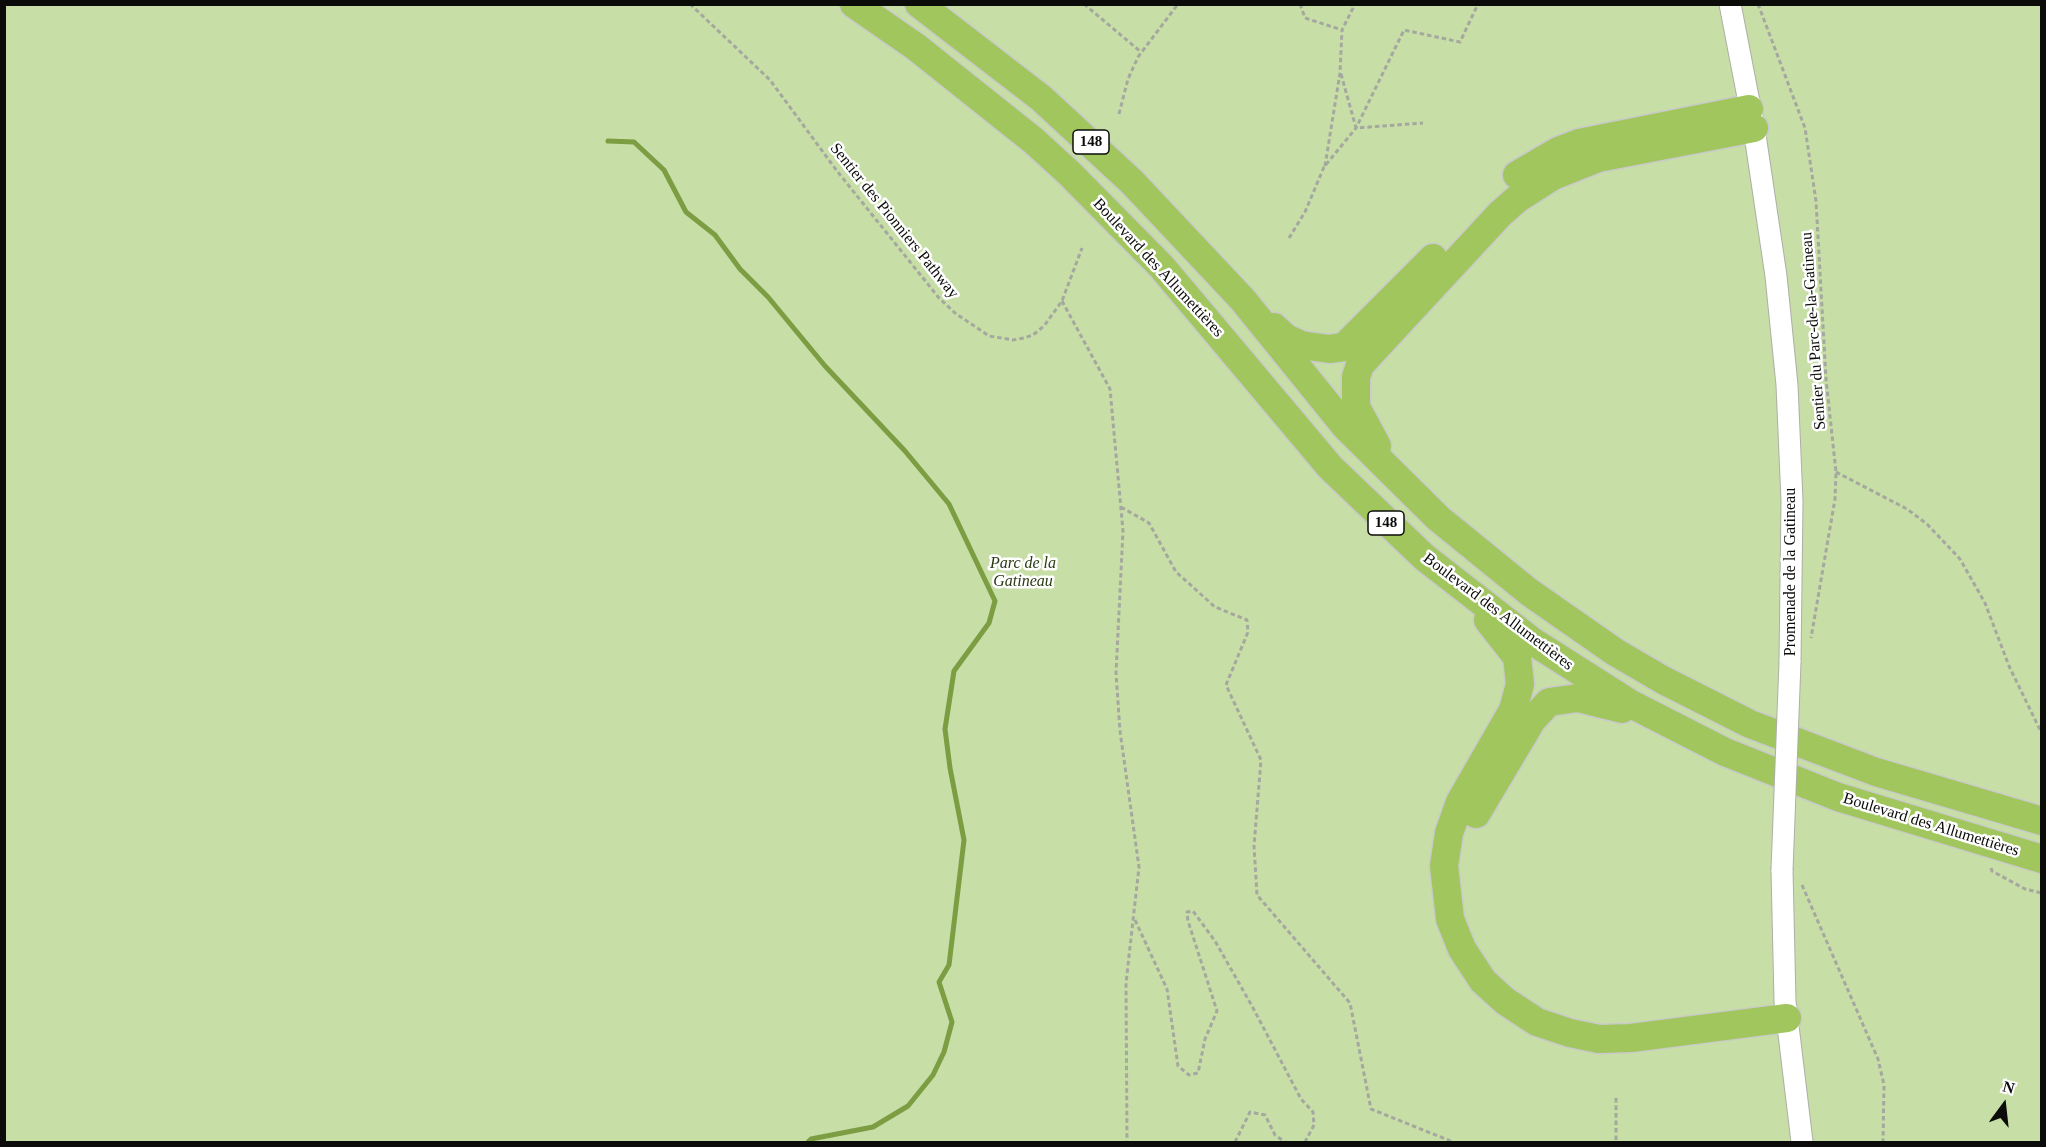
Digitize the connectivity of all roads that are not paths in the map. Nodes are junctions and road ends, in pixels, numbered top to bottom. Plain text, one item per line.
1 (854, 4) edge
2 (919, 4) edge
3 (1730, 4) edge
4 (1752, 118) junction
5 (1243, 300) junction
6 (1401, 483) junction
7 (1459, 587) junction
8 (1668, 725) junction
9 (2042, 822) edge
10 (2042, 859) edge
11 (1786, 1010) junction
12 (1802, 1143) edge

1 - 7 highway, Boulevard des Allumettières / 148
2 - 5 highway, Boulevard des Allumettières / 148
3 - 4 street, Promenade de la Gatineau
4 - 5 highway
4 - 6 highway
4 - 11 street, Promenade de la Gatineau, bridge
5 - 6 highway, Boulevard des Allumettières / 148
6 - 9 highway, Boulevard des Allumettières / 148
7 - 8 highway, Boulevard des Allumettières / 148
7 - 11 highway
8 - 10 highway, Boulevard des Allumettières / 148
8 - 11 highway
11 - 12 street, Promenade de la Gatineau

